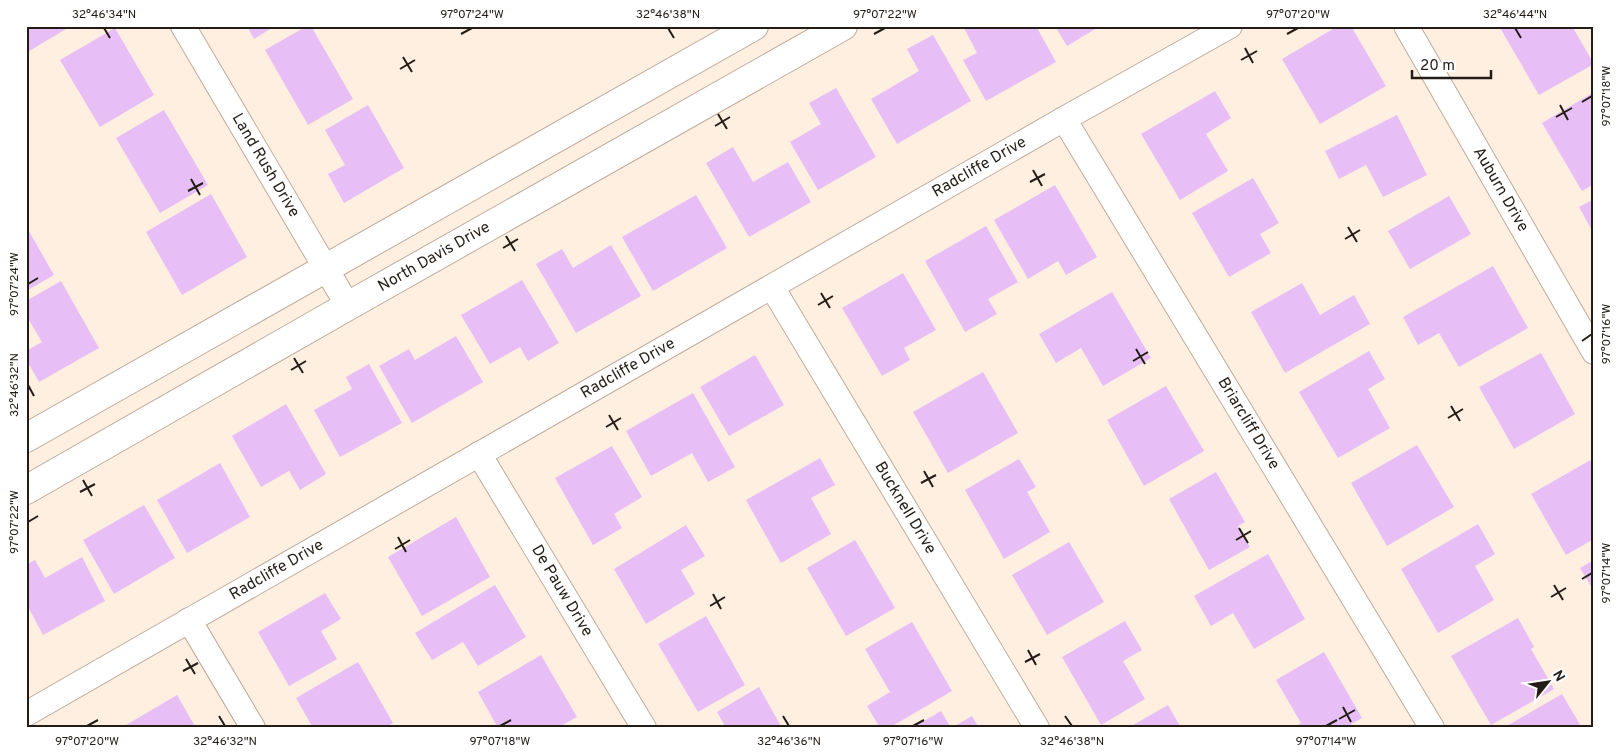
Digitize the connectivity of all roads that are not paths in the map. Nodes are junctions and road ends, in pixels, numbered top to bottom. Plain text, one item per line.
1 (183, 26) edge
2 (754, 26) edge
3 (843, 26) edge
4 (1230, 26) edge
5 (1406, 26) edge
6 (1064, 119) junction
7 (326, 268) junction
8 (772, 287) junction
9 (348, 306) junction
10 (1594, 352) edge
11 (26, 438) edge
12 (479, 454) junction
13 (26, 490) edge
14 (189, 620) junction
15 (26, 714) edge
16 (254, 728) edge
17 (644, 728) edge
18 (1037, 728) edge
19 (1432, 728) edge

1 - 7 street, Land Rush Drive
2 - 7 street
3 - 9 street, North Davis Drive
4 - 6 street, Radcliffe Drive
5 - 10 street, Auburn Drive
6 - 8 street, Radcliffe Drive
6 - 19 street, Briarcliff Drive
7 - 9 street, Land Rush Drive
7 - 11 street
8 - 12 street, Radcliffe Drive
8 - 18 street, Bucknell Drive
9 - 13 street, North Davis Drive
12 - 14 street, Radcliffe Drive
12 - 17 street, De Pauw Drive
14 - 15 street, Radcliffe Drive
14 - 16 street

